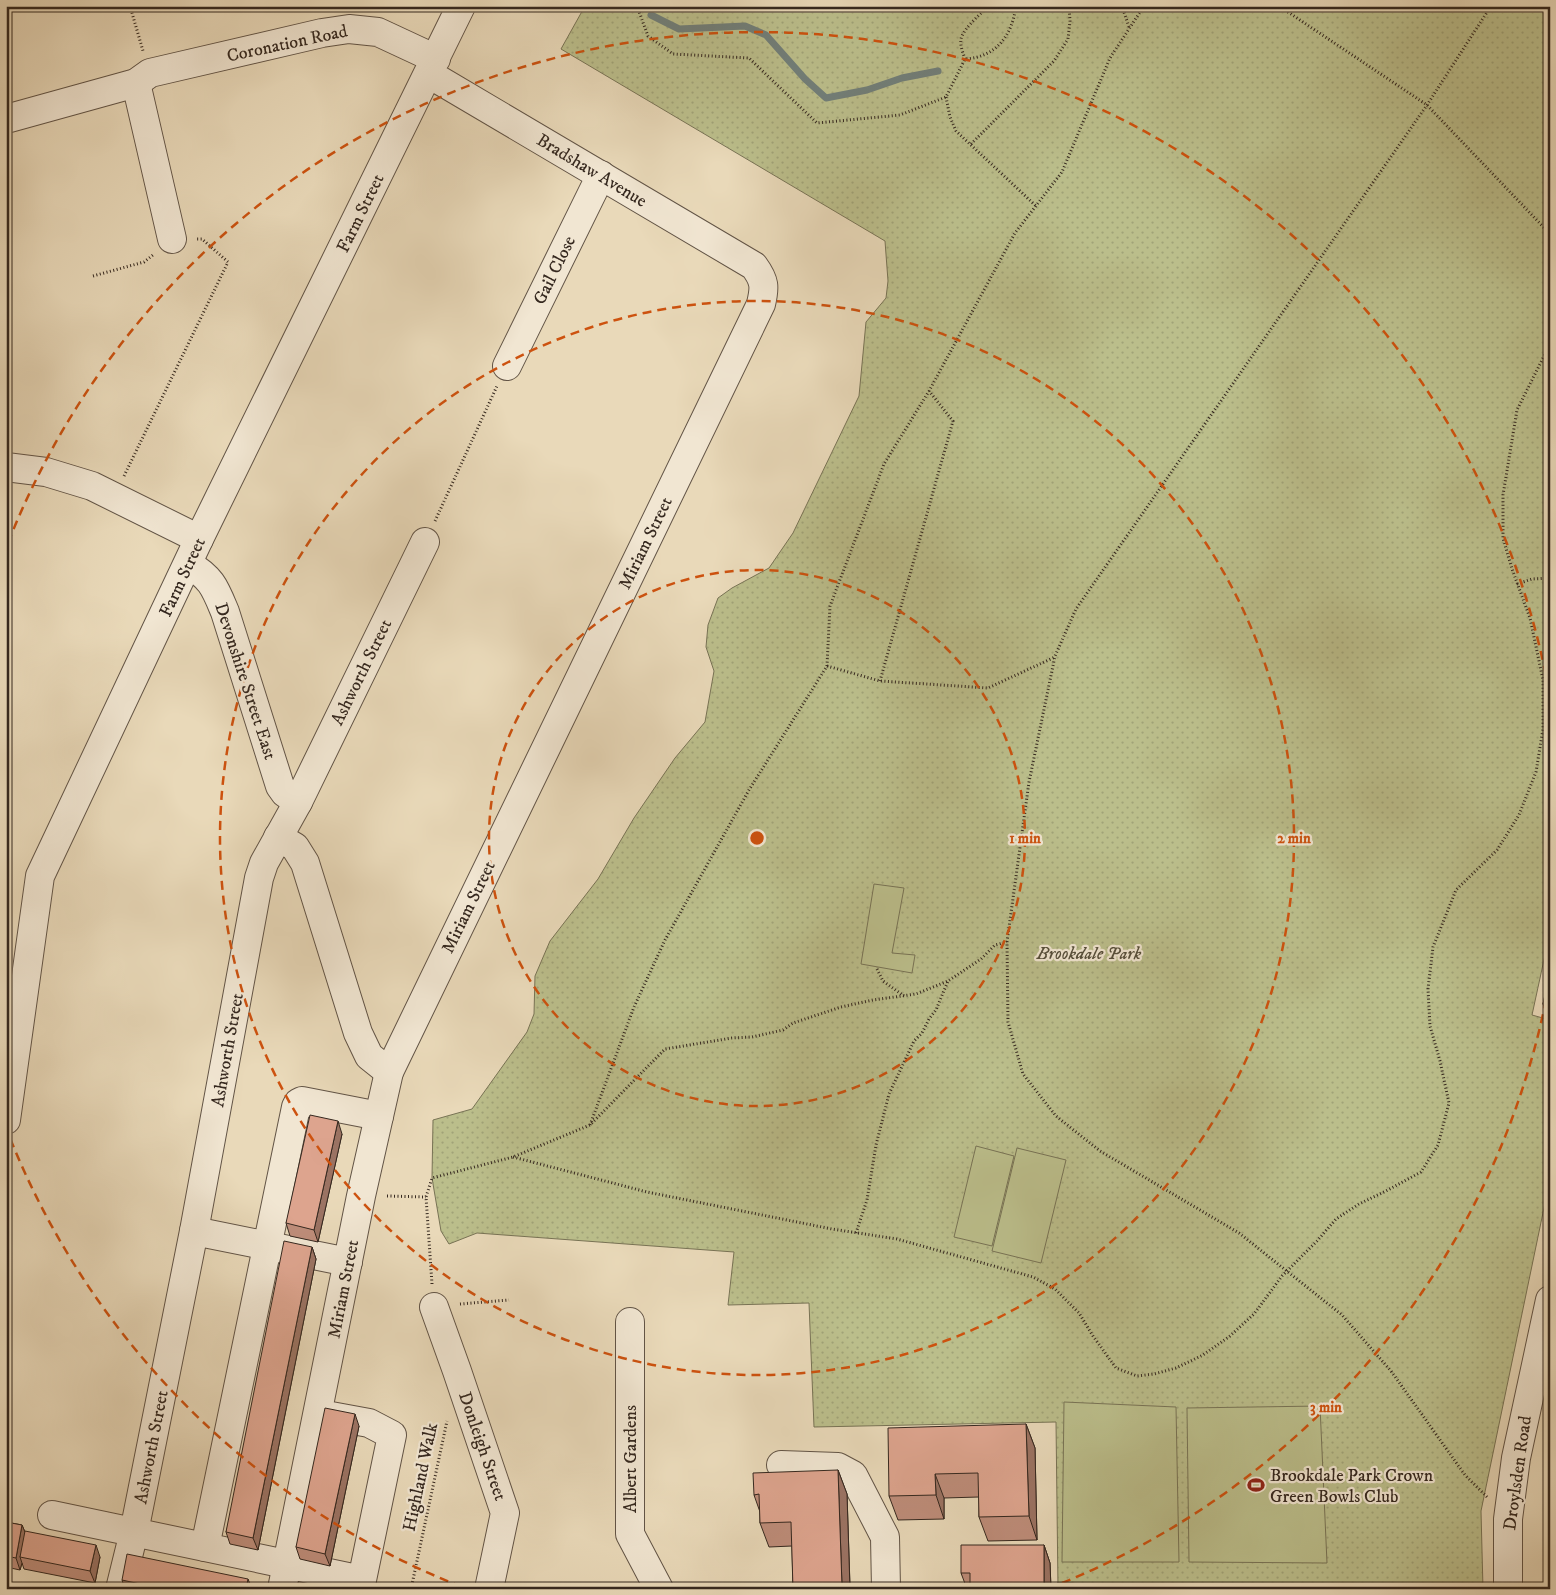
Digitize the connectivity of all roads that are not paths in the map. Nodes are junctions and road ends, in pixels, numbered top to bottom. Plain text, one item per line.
1 (461, 6) edge
2 (432, 66) junction
3 (143, 78) junction
4 (6, 119) edge
5 (601, 175) junction
6 (172, 239) road end
7 (754, 266) joint
8 (507, 366) road end
9 (6, 467) edge
10 (199, 538) junction
11 (425, 542) road end
12 (188, 564) junction
13 (298, 802) junction
14 (278, 836) junction
15 (388, 1072) junction
16 (379, 1116) junction
17 (6, 1120) edge
18 (194, 1231) junction
19 (267, 1245) junction
20 (348, 1262) junction
21 (1550, 1300) edge
22 (434, 1307) road end
23 (630, 1322) dead end
24 (318, 1413) junction
25 (781, 1465) dead end
26 (52, 1515) dead end
27 (134, 1532) junction
28 (204, 1547) junction
29 (285, 1576) edge
30 (120, 1589) edge
31 (489, 1589) edge
32 (659, 1589) edge
33 (886, 1589) edge
34 (1508, 1589) edge

1 - 2 street, Farm Street
2 - 3 street, Coronation Road
2 - 5 street, Bradshaw Avenue
2 - 10 street, Farm Street
3 - 4 street, Coronation Road
3 - 6 street
5 - 7 street, Bradshaw Avenue
5 - 8 street, Gail Close
7 - 15 street, Miriam Street
9 - 10 street
10 - 12 street, Farm Street
11 - 13 street, Ashworth Street
12 - 13 street, Devonshire Street East
12 - 17 street, Farm Street
13 - 14 street, Ashworth Street
14 - 15 street
14 - 18 street, Ashworth Street
15 - 16 street, Miriam Street
16 - 19 street
16 - 20 street, Miriam Street
18 - 19 street
18 - 27 street, Ashworth Street
19 - 20 street
19 - 28 street
20 - 24 street, Miriam Street
21 - 34 street, Droylsden Road
22 - 31 street, Donleigh Street
23 - 32 street, Albert Gardens
24 - 29 street, Miriam Street
24 - 29 street
25 - 33 street
26 - 27 street
27 - 28 street
27 - 30 street, Ashworth Street
28 - 29 street

